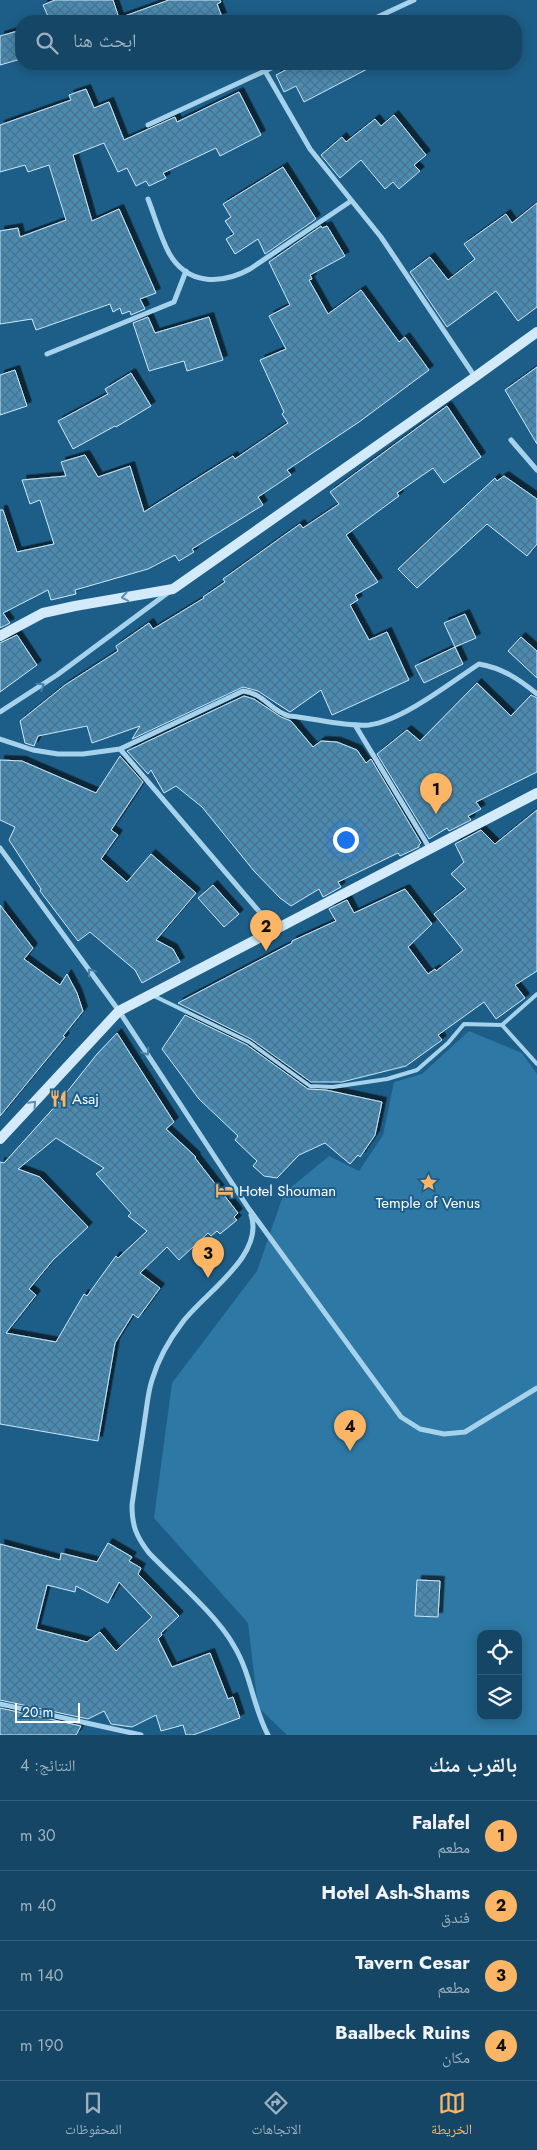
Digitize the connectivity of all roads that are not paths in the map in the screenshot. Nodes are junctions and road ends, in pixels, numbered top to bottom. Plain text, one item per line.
1 (414, 0) edge
2 (382, 15) edge
3 (265, 71) joint
4 (148, 125) dead end
5 (148, 199) dead end
6 (351, 201) junction
7 (186, 271) junction
8 (537, 332) edge
9 (47, 354) dead end
10 (475, 377) junction
11 (511, 440) dead end
12 (537, 470) edge
13 (173, 589) junction
14 (0, 636) edge
15 (537, 694) edge
16 (0, 712) edge
17 (355, 725) junction
18 (0, 739) edge
19 (120, 749) junction
20 (537, 793) edge
21 (0, 848) edge
22 (430, 849) junction
23 (275, 930) junction
24 (152, 994) junction
25 (537, 994) edge
26 (119, 1011) junction
27 (502, 1025) junction
28 (537, 1064) edge
29 (0, 1139) edge
30 (249, 1209) junction
31 (537, 1388) edge
32 (0, 1704) edge
33 (141, 1735) edge
34 (268, 1735) edge

1 - 2 street
3 - 4 street
3 - 6 street
5 - 7 street
6 - 7 street
6 - 10 street
7 - 9 street
8 - 10 main road
10 - 13 main road
11 - 12 street
13 -> 14 main road
16 -> 13 street
15 - 17 street
17 - 19 street
17 - 22 street
18 - 19 street
19 - 23 street
20 - 22 main road
26 -> 21 street
22 - 23 main road
23 - 24 main road
24 - 26 main road
24 - 27 lane
25 - 27 lane
29 -> 26 main road
26 -> 30 street
27 - 28 lane
30 - 31 street
30 - 34 street
32 - 33 street

